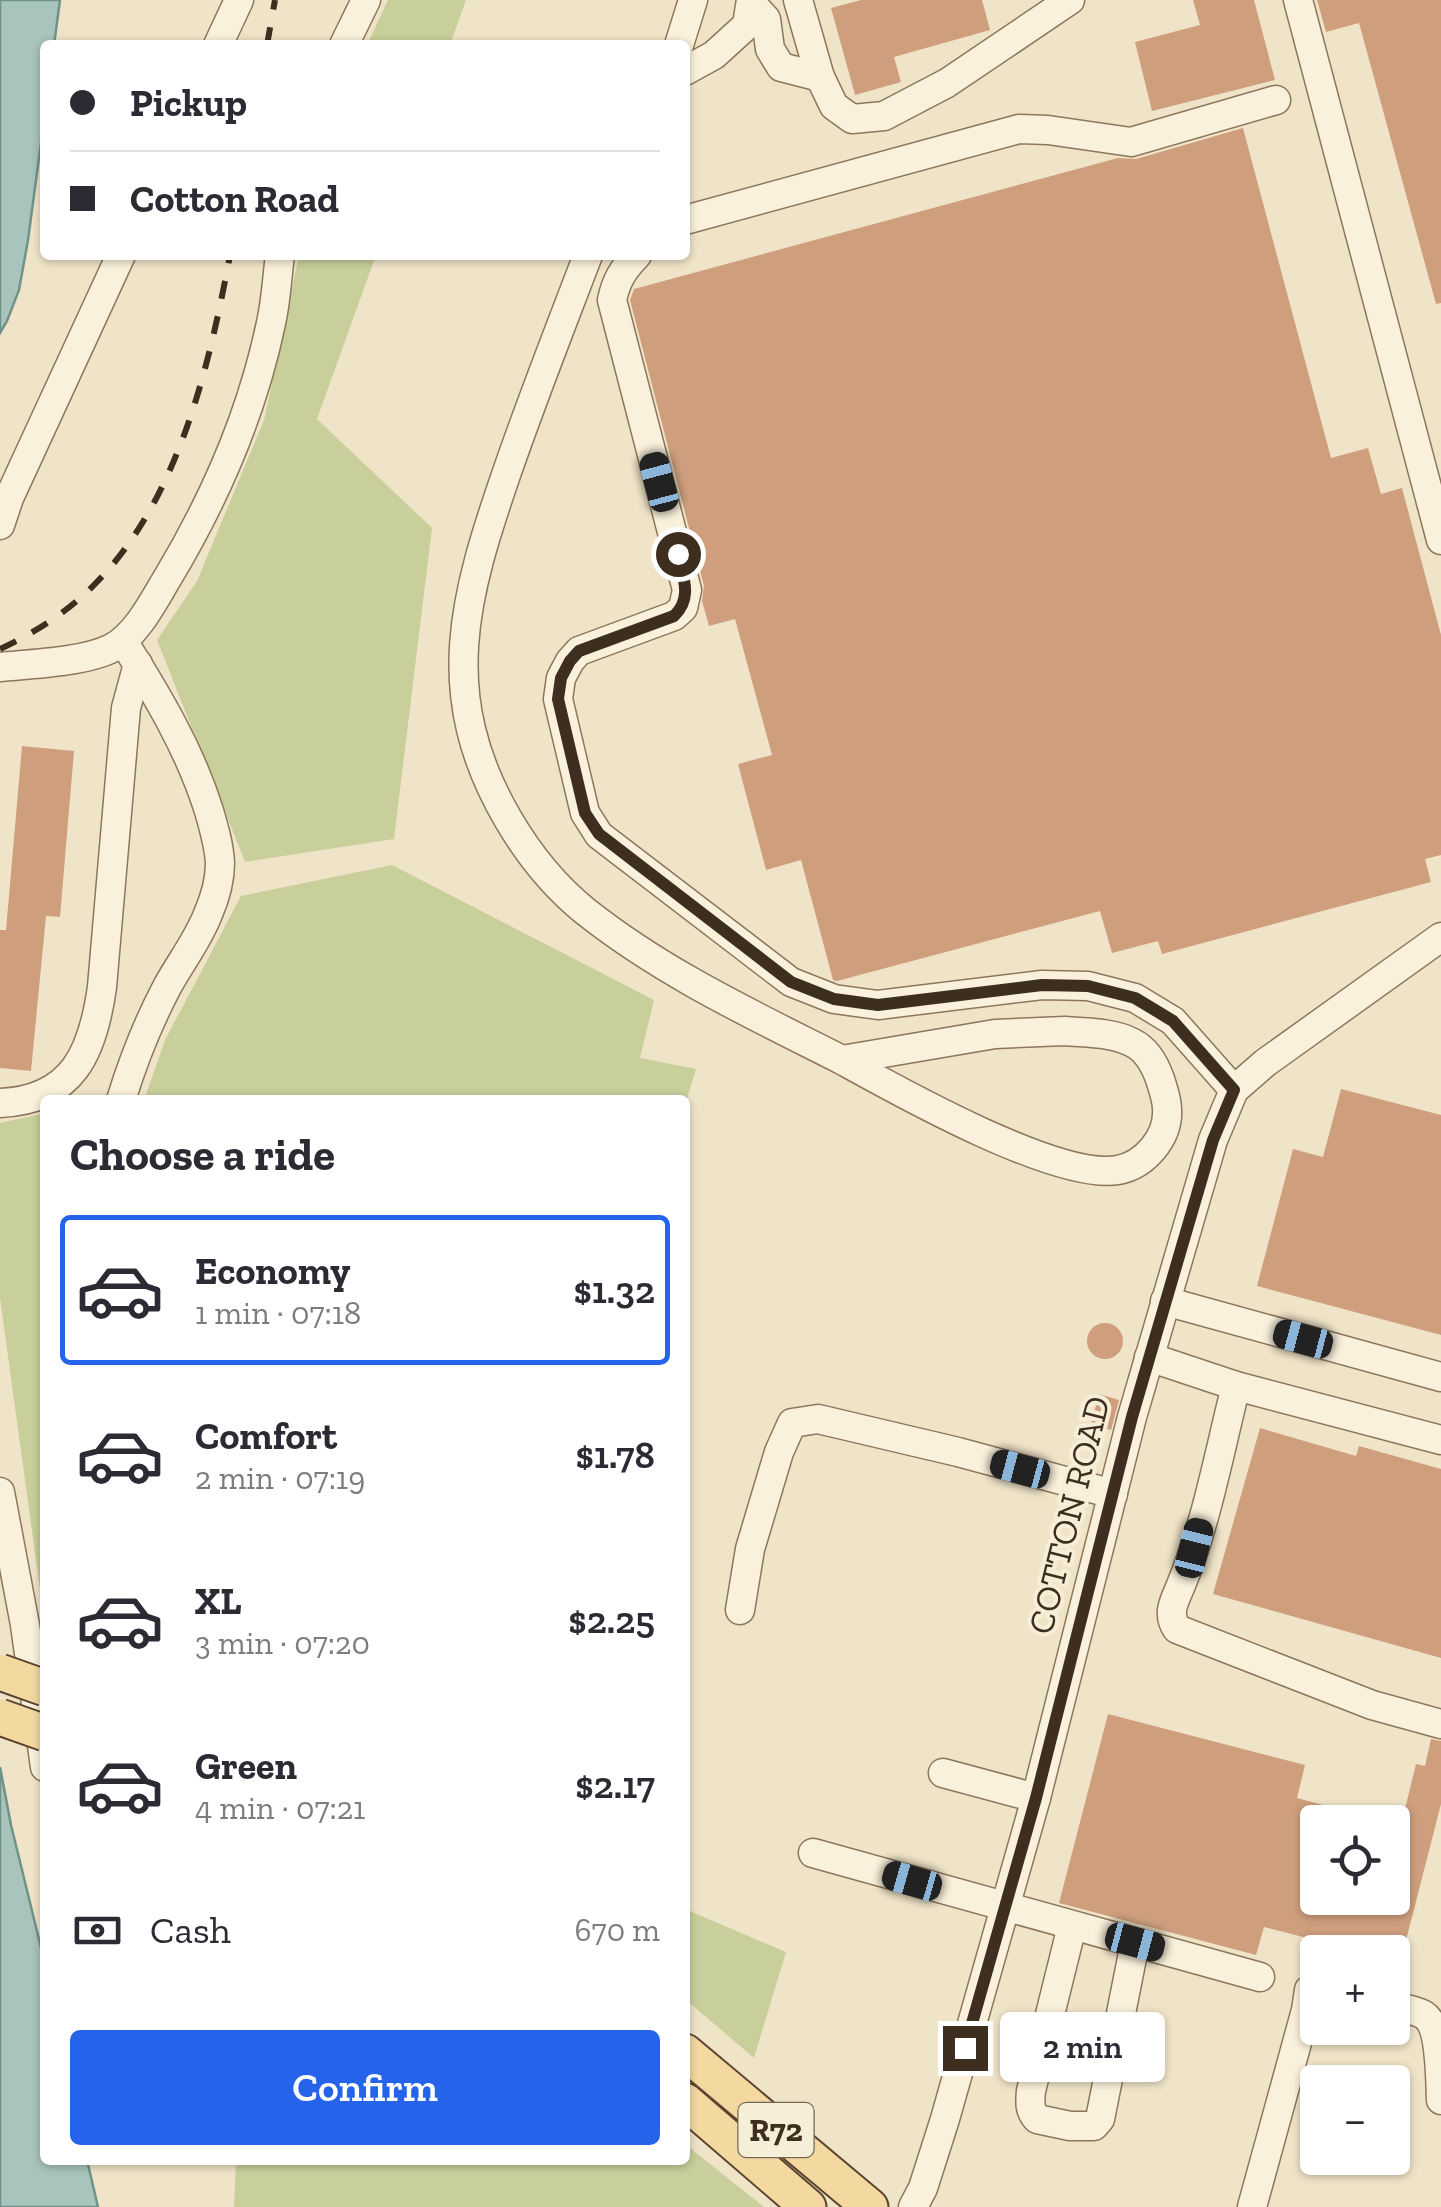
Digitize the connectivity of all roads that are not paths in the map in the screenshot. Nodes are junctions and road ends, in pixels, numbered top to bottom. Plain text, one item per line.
1 (239, 0) edge
2 (366, 0) edge
3 (694, 0) edge
4 (798, 0) edge
5 (1070, 0) edge
6 (1298, 0) edge
7 (751, 2) edge
8 (220, 40) edge
9 (346, 40) edge
10 (681, 40) edge
11 (690, 68) edge
12 (820, 77) junction
13 (1276, 100) dead end
14 (690, 219) edge
15 (119, 260) edge
16 (279, 260) edge
17 (586, 260) edge
18 (632, 260) edge
19 (0, 525) edge
20 (1441, 540) edge
21 (131, 653) junction
22 (0, 667) edge
23 (1441, 937) edge
24 (842, 1060) junction
25 (1234, 1090) junction
26 (40, 1095) edge
27 (40, 1095) edge
28 (123, 1095) edge
29 (0, 1104) edge
30 (1165, 1301) junction
31 (1149, 1357) junction
32 (1441, 1377) edge
33 (1236, 1386) junction
34 (1441, 1440) edge
35 (0, 1492) edge
36 (1112, 1494) junction
37 (740, 1610) dead end
38 (0, 1672) edge
39 (40, 1686) edge
40 (0, 1717) edge
41 (1441, 1724) edge
42 (40, 1731) edge
43 (40, 1732) edge
44 (942, 1773) dead end
45 (1036, 1798) junction
46 (813, 1853) dead end
47 (1004, 1906) junction
48 (1072, 1926) junction
49 (1135, 1942) junction
50 (1260, 1976) dead end
51 (1410, 2011) edge
52 (1438, 2013) edge
53 (1300, 2032) edge
54 (690, 2056) edge
55 (1441, 2100) edge
56 (690, 2105) edge
57 (808, 2207) edge
58 (870, 2207) edge
59 (913, 2207) edge
60 (1252, 2207) edge

1 - 8 street
2 - 9 street
3 - 10 street
4 - 12 street
5 - 12 street
6 - 20 street
7 - 11 street
7 - 12 street
13 - 14 street
15 - 19 street
16 - 21 street
17 - 24 street
18 - 25 street
21 - 22 street
21 - 26 street
21 - 28 street
23 - 25 street, COTTON ROAD
24 - 24 street
25 - 30 street, COTTON ROAD
27 - 29 street
30 - 31 street, COTTON ROAD
30 - 32 street
31 - 33 street
31 - 36 street, COTTON ROAD
33 - 34 street
33 - 41 street
35 - 43 street
36 - 37 street
36 - 45 street, COTTON ROAD
38 - 39 main road, bridge
40 - 42 main road, bridge
44 - 45 street
45 - 47 street, COTTON ROAD
46 - 47 street
47 - 48 street
47 - 59 street, COTTON ROAD
48 - 49 street
48 - 49 street
49 - 50 street
51 - 52 street
52 - 55 street
53 - 60 street
54 - 58 main road, R72
56 - 57 main road, R72

